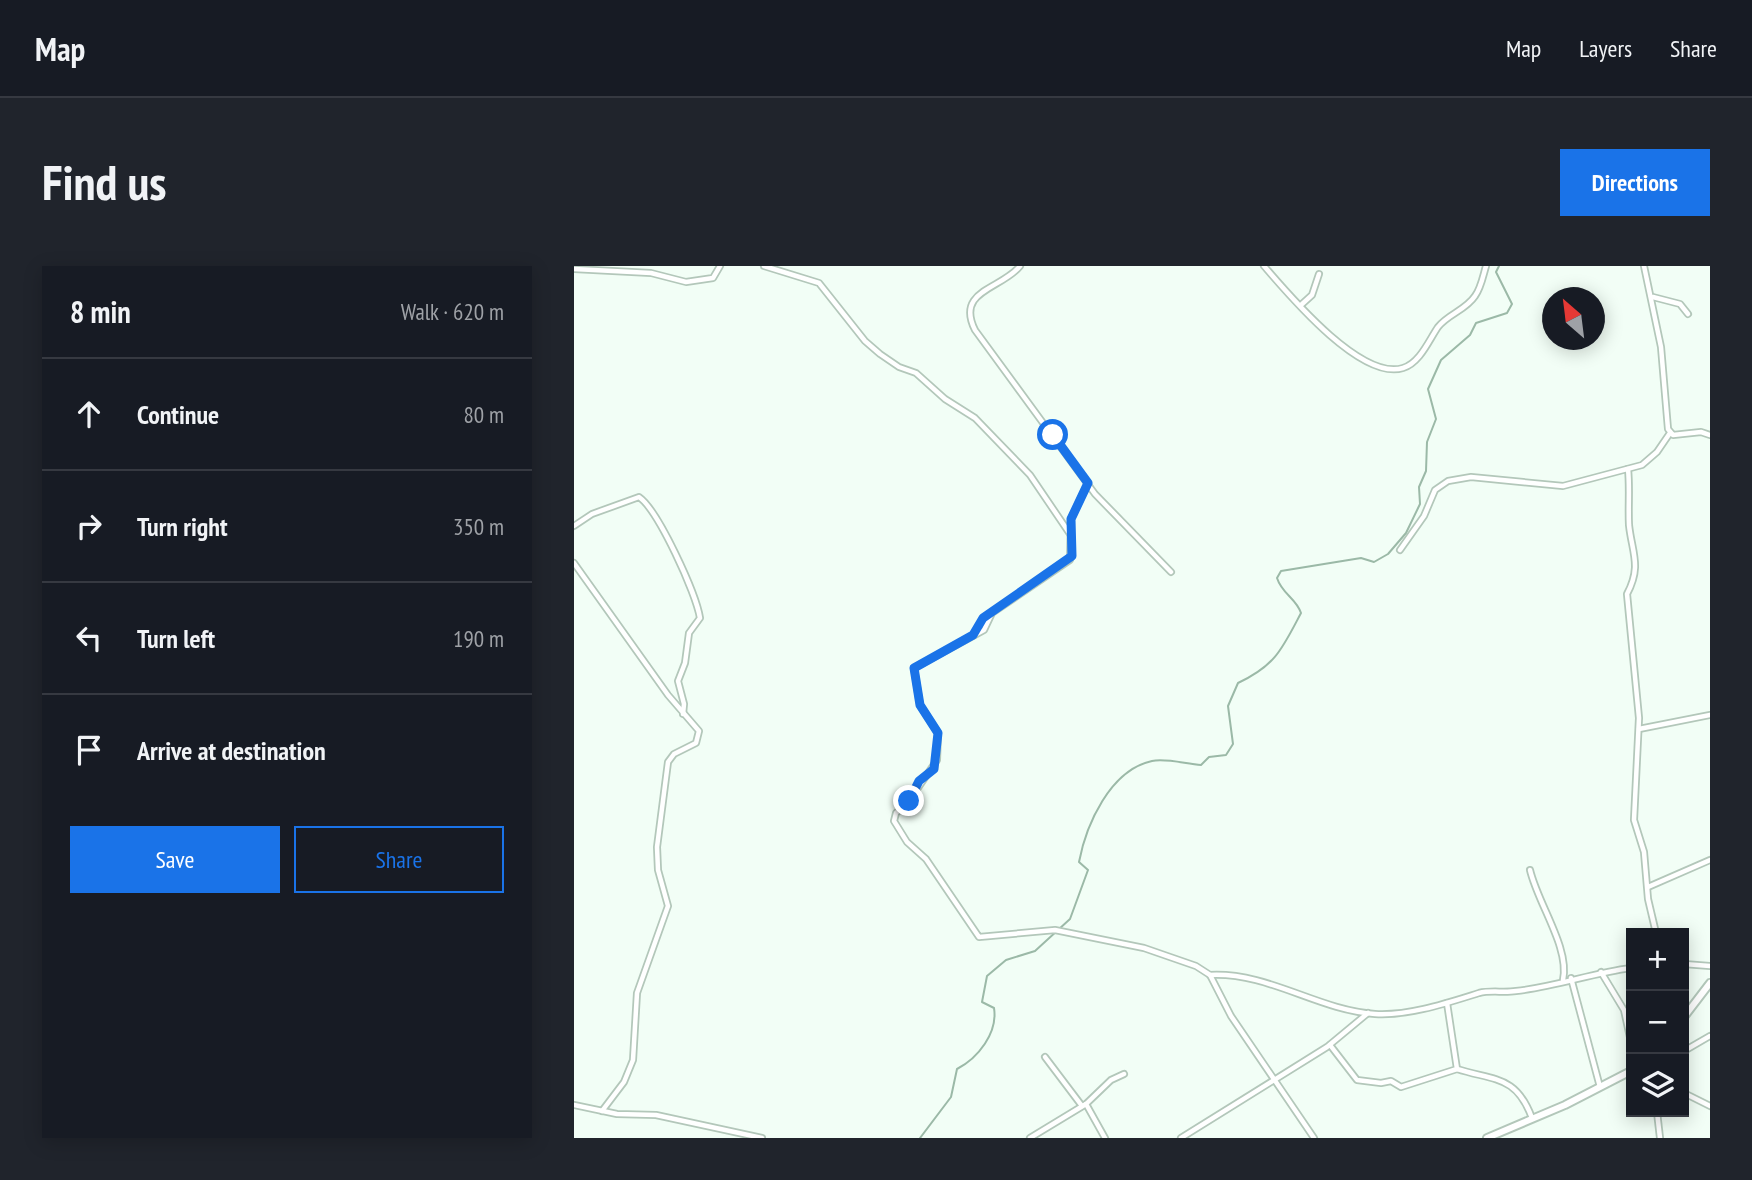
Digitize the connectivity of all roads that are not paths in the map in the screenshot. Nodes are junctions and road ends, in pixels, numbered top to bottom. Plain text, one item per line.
1 (720, 266) edge
2 (764, 266) edge
3 (1020, 266) edge
4 (1264, 266) edge
5 (1486, 266) edge
6 (1644, 266) edge
7 (574, 269) edge
8 (1319, 274) dead end
9 (1652, 297) junction
10 (1301, 304) junction
11 (1688, 314) dead end
12 (1670, 433) junction
13 (1710, 435) edge
14 (1628, 469) junction
15 (1088, 483) junction
16 (574, 526) edge
17 (1071, 536) junction
18 (1400, 550) dead end
19 (574, 563) edge
20 (1171, 572) dead end
21 (682, 714) junction
22 (1710, 715) edge
23 (1639, 729) junction
24 (1710, 860) edge
25 (1530, 870) dead end
26 (1648, 887) junction
27 (1656, 928) edge
28 (1689, 964) edge
29 (1710, 966) edge
30 (1626, 969) edge
31 (1601, 972) junction
32 (1210, 975) junction
33 (1571, 978) junction
34 (1563, 980) junction
35 (1710, 983) edge
36 (1447, 1003) junction
37 (1689, 1010) edge
38 (1368, 1013) junction
39 (1626, 1016) edge
40 (1710, 1036) edge
41 (1330, 1045) junction
42 (1689, 1048) edge
43 (1045, 1057) dead end
44 (1457, 1069) junction
45 (1124, 1074) dead end
46 (1626, 1075) edge
47 (1276, 1080) junction
48 (1600, 1088) junction
49 (1689, 1096) edge
50 (574, 1105) edge
51 (1084, 1105) junction
52 (1710, 1107) edge
53 (602, 1111) junction
54 (1658, 1117) edge
55 (1532, 1118) junction
56 (762, 1138) edge
57 (1030, 1138) edge
58 (1105, 1138) edge
59 (1181, 1138) edge
60 (1314, 1138) edge
61 (1487, 1138) edge
62 (1660, 1138) edge

1 - 7 street
2 - 17 street
3 - 15 street
4 - 10 street
5 - 10 street
6 - 9 street
8 - 10 street
9 - 11 street
9 - 12 street
12 - 13 street
12 - 14 street
14 - 18 street
14 - 23 street
15 - 17 street
15 - 20 street
16 - 21 street
17 - 32 street
19 - 21 street
21 - 53 street
22 - 23 street
23 - 26 street
24 - 26 street
25 - 34 street
26 - 27 street
28 - 29 street
30 - 31 street
31 - 33 street
31 - 39 street
32 - 38 street
32 - 47 street
33 - 34 street
33 - 48 street
34 - 36 street
35 - 37 street
36 - 38 street
36 - 44 street
38 - 41 street
40 - 42 street
41 - 44 street
41 - 47 street
43 - 51 street
44 - 55 street
45 - 51 street
46 - 48 street
47 - 59 street
47 - 60 street
48 - 55 street
49 - 52 street
50 - 53 street
51 - 57 street
51 - 58 street
53 - 56 street
54 - 62 street
55 - 61 street

